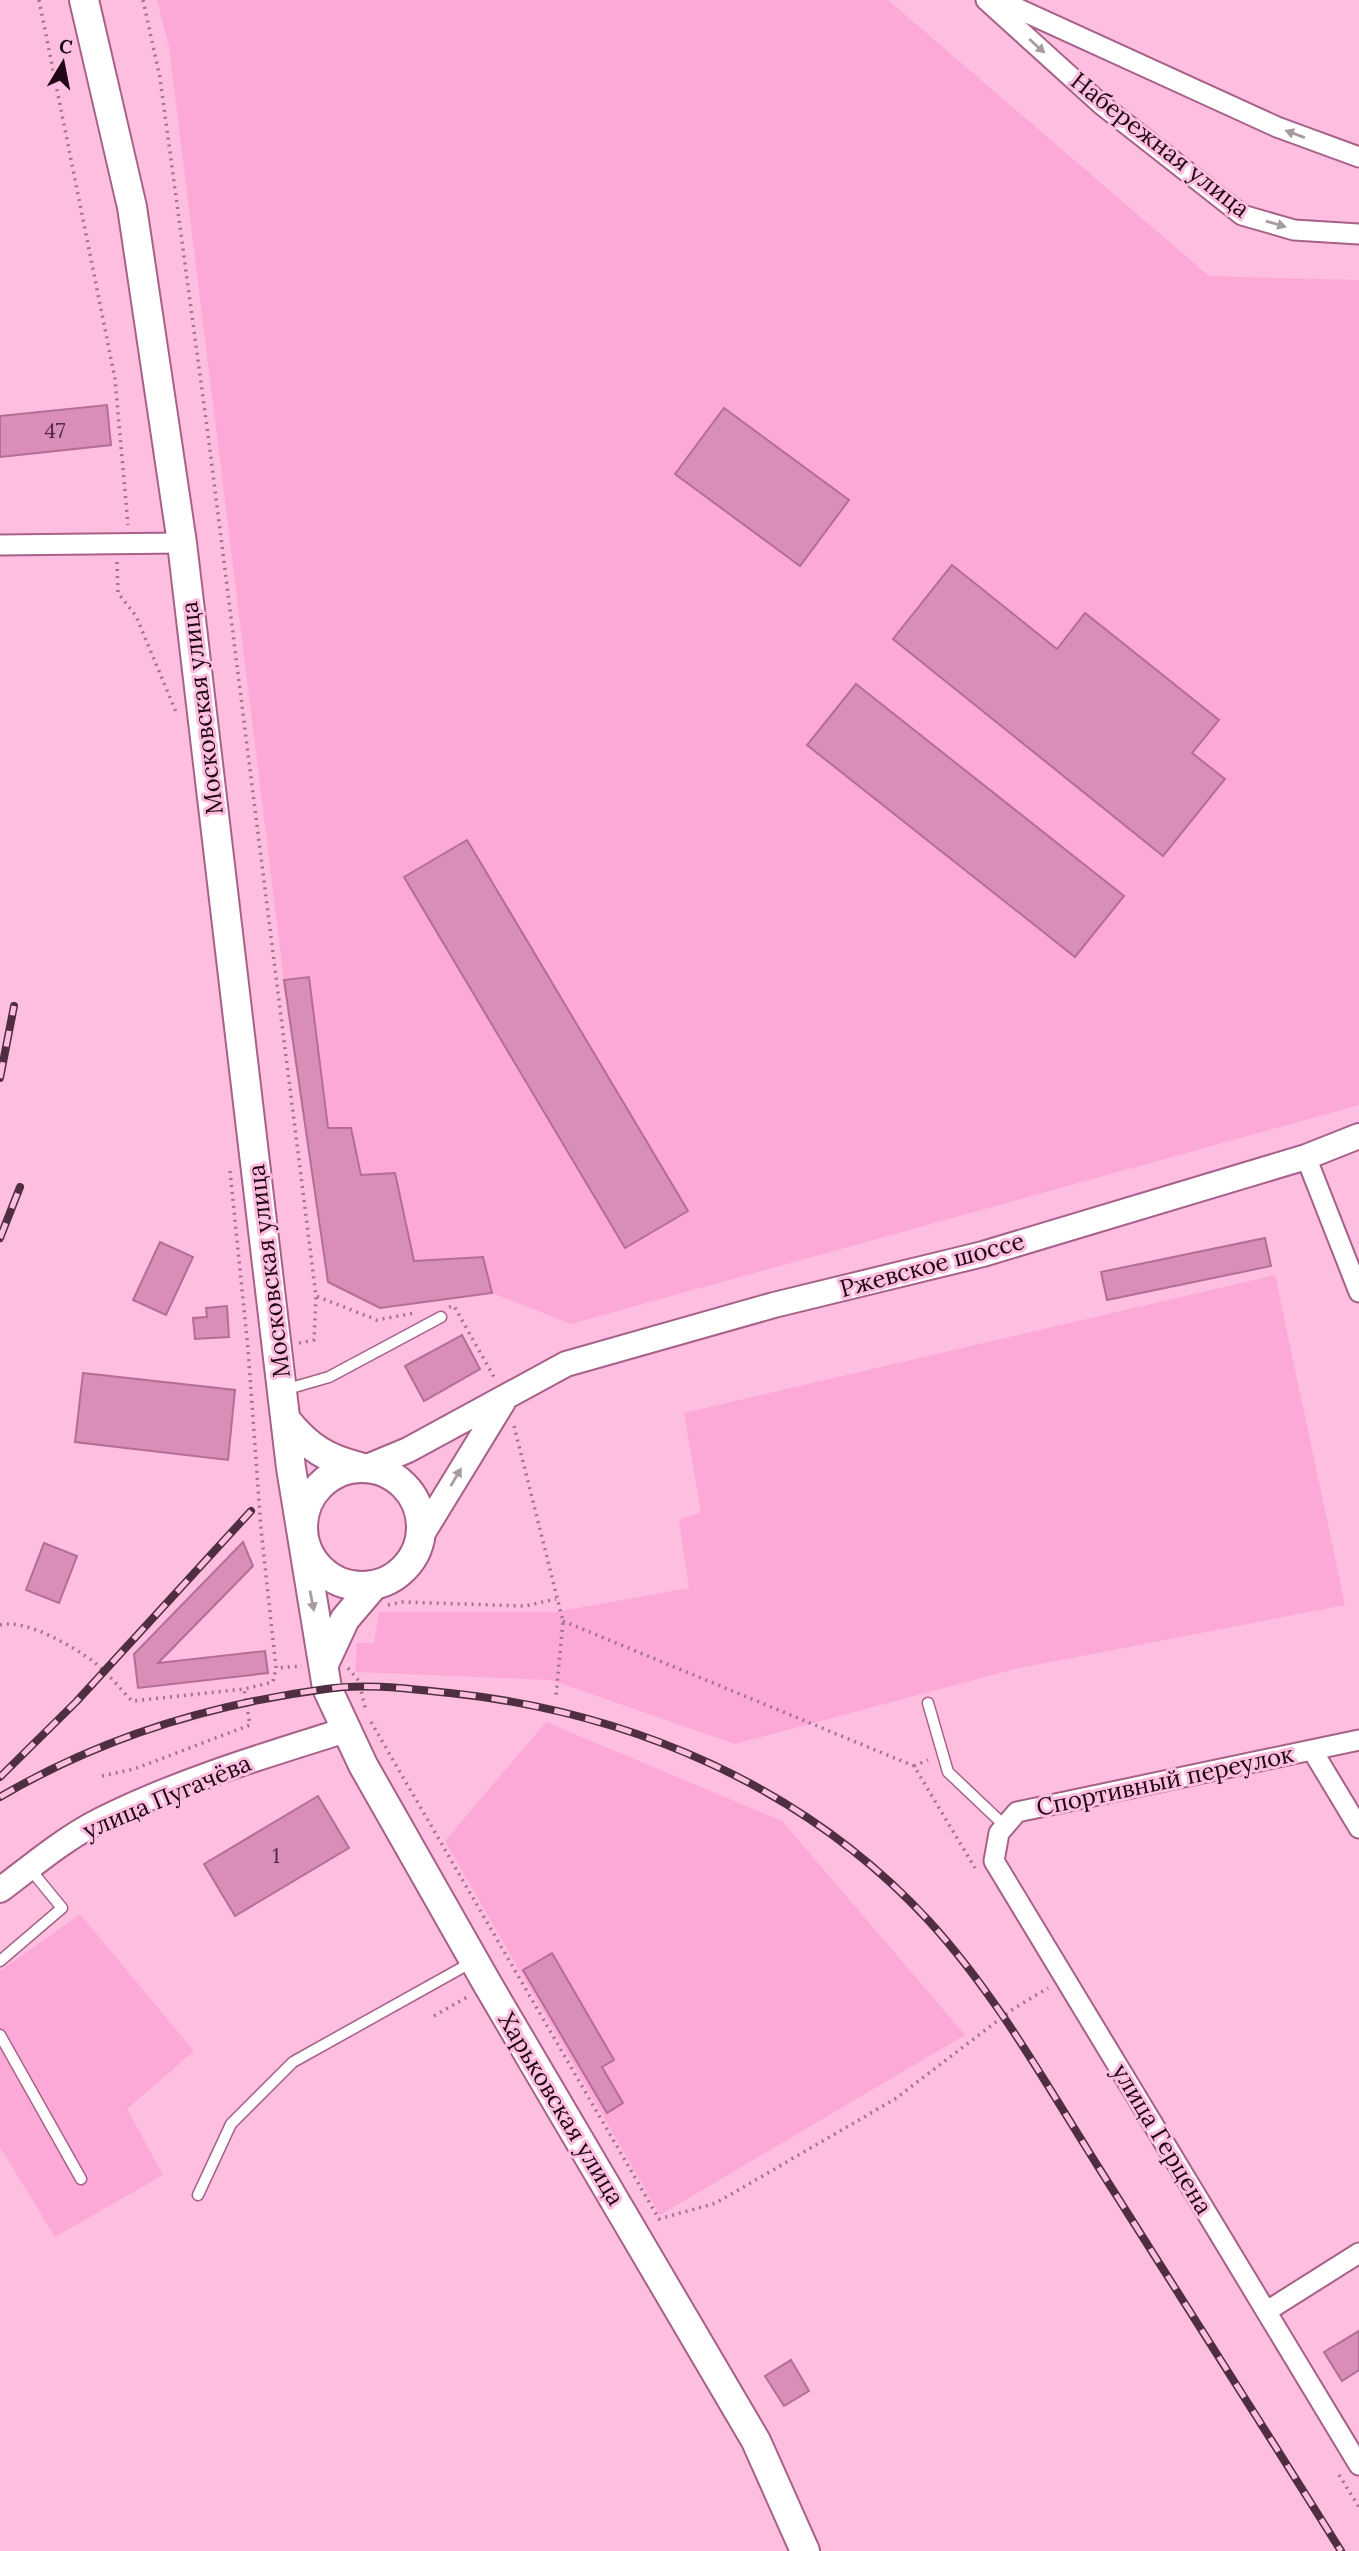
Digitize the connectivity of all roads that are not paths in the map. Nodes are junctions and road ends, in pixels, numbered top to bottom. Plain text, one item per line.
1 (84, 0) edge
2 (986, 0) edge
3 (999, 0) edge
4 (1359, 157) edge
5 (1359, 234) edge
6 (182, 543) junction
7 (0, 545) edge
8 (1359, 1136) edge
9 (1306, 1157) junction
10 (1359, 1292) edge
11 (443, 1312) road end
12 (283, 1390) junction
13 (507, 1395) junction
14 (287, 1421) junction
15 (364, 1467) junction
16 (421, 1536) junction
17 (303, 1537) junction
18 (374, 1586) junction
19 (336, 1662) junction
20 (928, 1703) dead end
21 (346, 1730) junction
22 (1359, 1740) edge
23 (1312, 1750) junction
24 (1011, 1819) junction
25 (1359, 1828) edge
26 (29, 1868) junction
27 (0, 1890) edge
28 (0, 1961) edge
29 (474, 1961) junction
30 (0, 2035) edge
31 (81, 2179) dead end
32 (198, 2194) dead end
33 (1359, 2253) edge
34 (1267, 2311) junction
35 (1359, 2465) edge
36 (805, 2551) edge

1 - 6 main road, Московская улица
2 -> 5 street, Набережная улица
4 -> 3 street, Набережная улица
6 - 7 street
6 - 12 main road, Московская улица
8 - 9 street, Ржевское шоссе
9 - 10 street
9 - 13 street, Ржевское шоссе
11 - 12 lane
12 - 14 main road, Московская улица
13 - 15 street, Ржевское шоссе
16 -> 13 street
14 - 15 main road
14 - 17 main road, Московская улица
15 - 16 main road
15 - 17 main road
16 - 18 main road
17 - 18 main road
17 -> 19 main road, Харьковская улица
18 - 19 main road
19 - 21 main road, Харьковская улица
20 - 24 lane
21 - 26 street, улица Пугачёва
21 - 29 main road, Харьковская улица
22 - 23 street, Спортивный переулок
23 - 24 street, Спортивный переулок
23 - 25 street
24 - 34 street, улица Герцена
26 - 27 street, улица Пугачёва
26 - 28 lane
29 - 32 lane
29 - 36 main road, Харьковская улица
30 - 31 lane
33 - 34 street
34 - 35 street, улица Герцена

